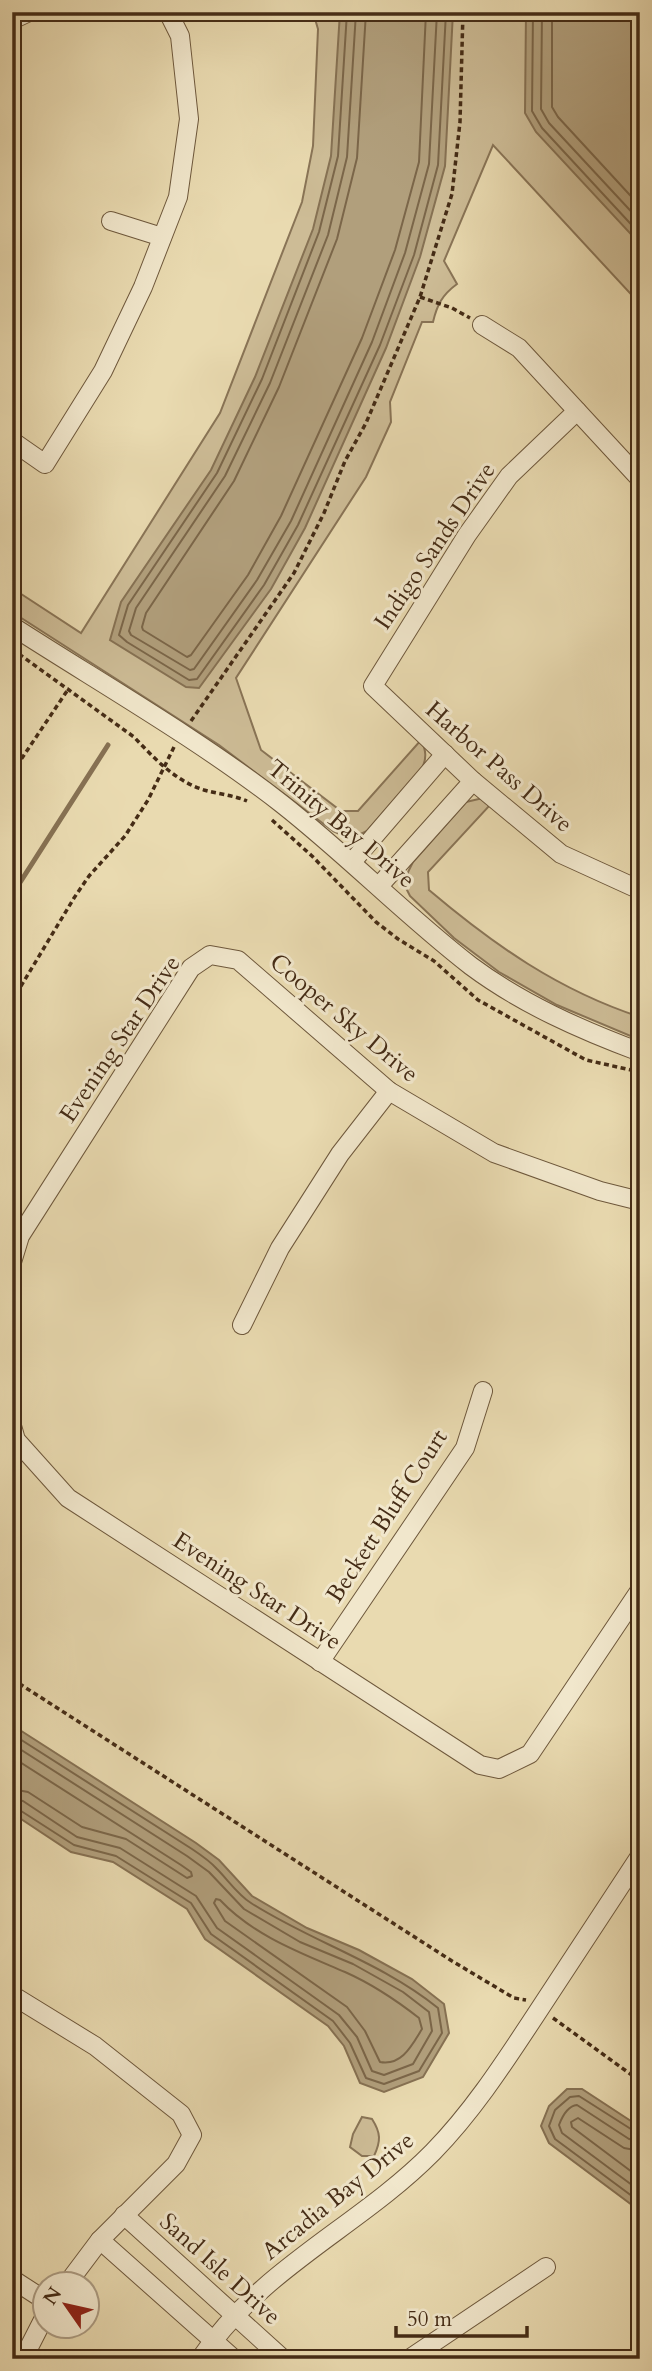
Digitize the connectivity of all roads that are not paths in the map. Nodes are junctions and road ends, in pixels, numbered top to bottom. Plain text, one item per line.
1 (29, 12) edge
2 (168, 12) edge
3 (12, 20) edge
4 (111, 222) dead end
5 (162, 237) junction
6 (482, 325) road end
7 (577, 411) junction
8 (12, 441) edge
9 (640, 479) edge
10 (12, 626) edge
11 (373, 686) joint
12 (445, 754) junction
13 (473, 781) junction
14 (352, 862) junction
15 (379, 886) junction
16 (640, 890) edge
17 (210, 955) joint
18 (640, 1052) edge
19 (388, 1091) junction
20 (640, 1201) edge
21 (12, 1262) edge
22 (242, 1325) dead end
23 (483, 1391) dead end
24 (12, 1426) edge
25 (640, 1590) edge
26 (320, 1662) junction
27 (640, 1856) edge
28 (12, 1996) edge
29 (124, 2215) junction
30 (100, 2240) junction
31 (546, 2267) dead end
32 (77, 2270) edge
33 (12, 2279) edge
34 (32, 2292) edge
35 (235, 2316) junction
36 (33, 2340) edge
37 (213, 2340) junction
38 (23, 2359) edge
39 (200, 2359) edge
40 (234, 2359) edge
41 (283, 2359) edge
42 (409, 2359) edge

1 - 3 street
2 - 5 street
4 - 5 street
5 - 8 street
6 - 7 street
7 - 9 street
7 - 11 street, Indigo Sands Drive
10 - 14 street, Trinity Bay Drive
11 - 12 street, Harbor Pass Drive
12 - 13 street, Harbor Pass Drive
12 - 14 street
13 - 15 street
13 - 16 street, Harbor Pass Drive
14 - 15 street, Trinity Bay Drive
15 - 18 street, Trinity Bay Drive
17 - 19 street, Cooper Sky Drive
17 - 21 street, Evening Star Drive
19 - 20 street, Cooper Sky Drive
19 - 22 street
23 - 26 street, Beckett Bluff Court
24 - 26 street, Evening Star Drive
25 - 26 street, Evening Star Drive
27 - 35 street, Arcadia Bay Drive
28 - 29 street
29 - 30 street
29 - 35 street, Sand Isle Drive
30 - 32 street
30 - 37 street
31 - 42 street
33 - 34 street
35 - 37 street, Arcadia Bay Drive
35 - 41 street, Sand Isle Drive
36 - 38 street
37 - 39 street, Arcadia Bay Drive
37 - 40 street

